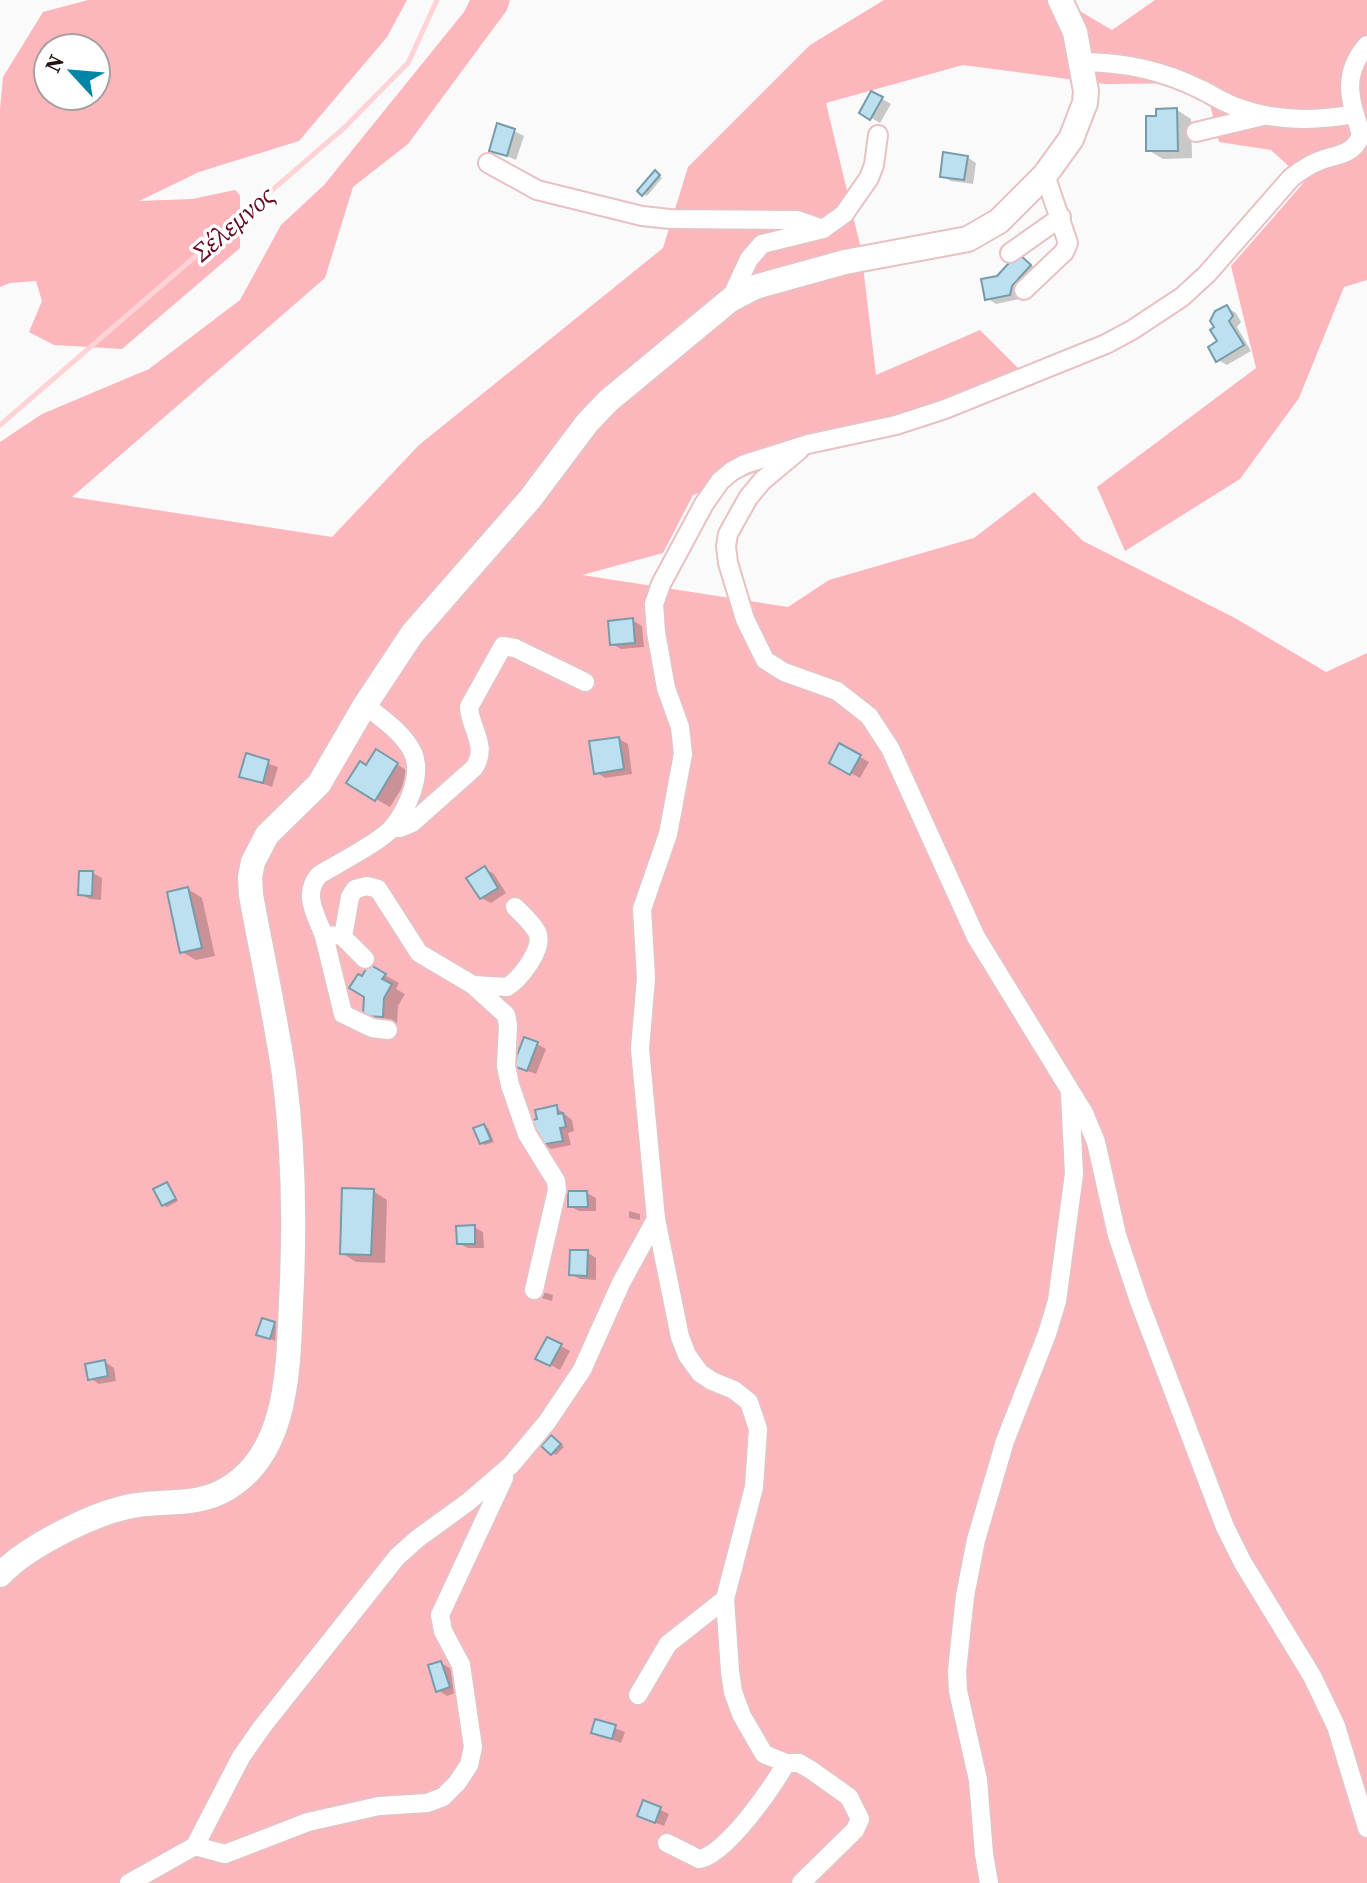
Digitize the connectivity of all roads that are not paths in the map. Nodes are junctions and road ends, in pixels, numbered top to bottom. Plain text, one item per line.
1 (1060, 0) edge
2 (1367, 45) edge
3 (1081, 62) junction
4 (1355, 114) junction
5 (1268, 115) junction
6 (1196, 132) dead end
7 (878, 135) dead end
8 (488, 163) dead end
9 (1045, 175) junction
10 (1061, 217) junction
11 (823, 229) junction
12 (1010, 253) dead end
13 (1024, 290) dead end
14 (730, 300) junction
15 (808, 444) junction
16 (585, 682) dead end
17 (365, 705) junction
18 (392, 828) junction
19 (515, 907) dead end
20 (333, 935) junction
21 (365, 959) dead end
22 (473, 985) junction
23 (388, 1030) dead end
24 (1070, 1090) junction
25 (656, 1219) junction
26 (534, 1290) dead end
27 (511, 1465) junction
28 (0, 1575) edge
29 (725, 1599) junction
30 (638, 1695) dead end
31 (786, 1763) junction
32 (1367, 1828) edge
33 (667, 1843) dead end
34 (195, 1846) junction
35 (129, 1883) edge
36 (801, 1883) edge
37 (989, 1883) edge

1 - 3 main road
2 - 4 street
3 - 5 street
3 - 9 main road
4 - 5 street
4 - 15 street
5 - 6 street
7 - 11 street
8 - 11 street
9 - 10 street
9 - 14 main road
10 - 12 street
10 - 13 street
11 - 14 street
14 - 17 main road
15 - 24 street
15 - 25 street
16 - 18 street
17 - 18 street
17 - 28 main road
18 - 20 street
19 - 22 street
20 - 21 street
20 - 22 street
20 - 23 street
22 - 26 street
24 - 32 street
24 - 37 street
25 - 27 street
25 - 29 street
27 - 34 street
27 - 34 street
29 - 30 street
29 - 31 street
31 - 33 street
31 - 36 street
34 - 35 street

